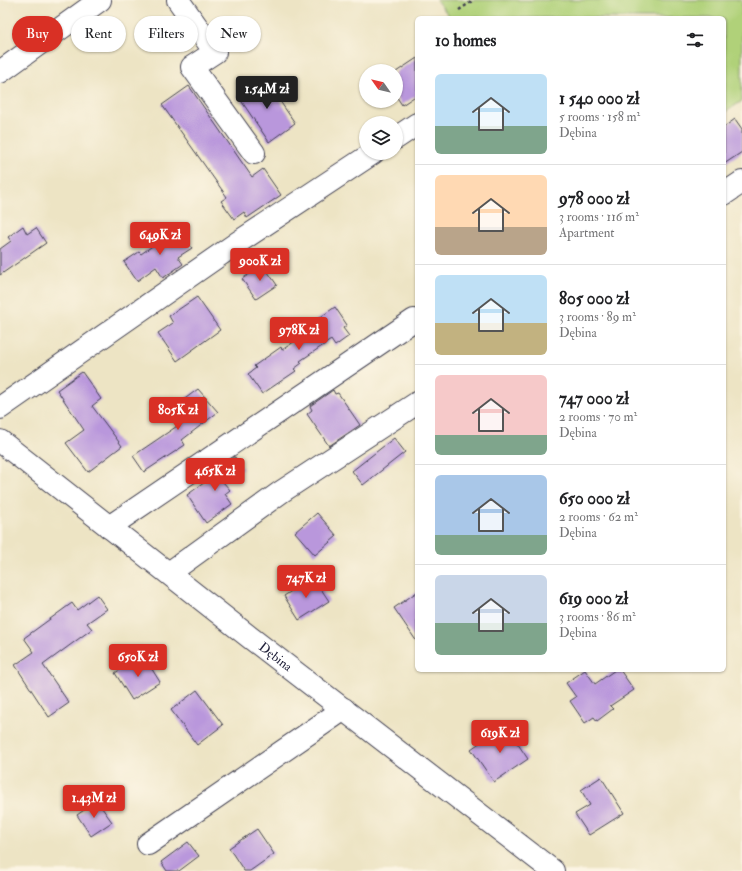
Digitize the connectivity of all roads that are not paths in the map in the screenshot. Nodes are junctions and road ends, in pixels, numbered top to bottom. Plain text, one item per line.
1 (100, 0) edge
2 (178, 0) edge
3 (0, 72) edge
4 (415, 125) edge
5 (403, 133) edge
6 (254, 153) dead end
7 (363, 160) edge
8 (742, 182) edge
9 (726, 193) edge
10 (414, 320) dead end
11 (415, 404) edge
12 (0, 408) edge
13 (0, 441) edge
14 (109, 527) junction
15 (169, 573) junction
16 (344, 709) junction
17 (148, 844) dead end
18 (553, 871) edge

1 - 3 street
2 - 6 street
4 - 5 street
7 - 12 street
8 - 9 street
10 - 14 street
11 - 15 street
13 - 14 street, Dębina
14 - 15 street, Dębina
15 - 16 street, Dębina
16 - 17 street
16 - 18 street, Dębina

